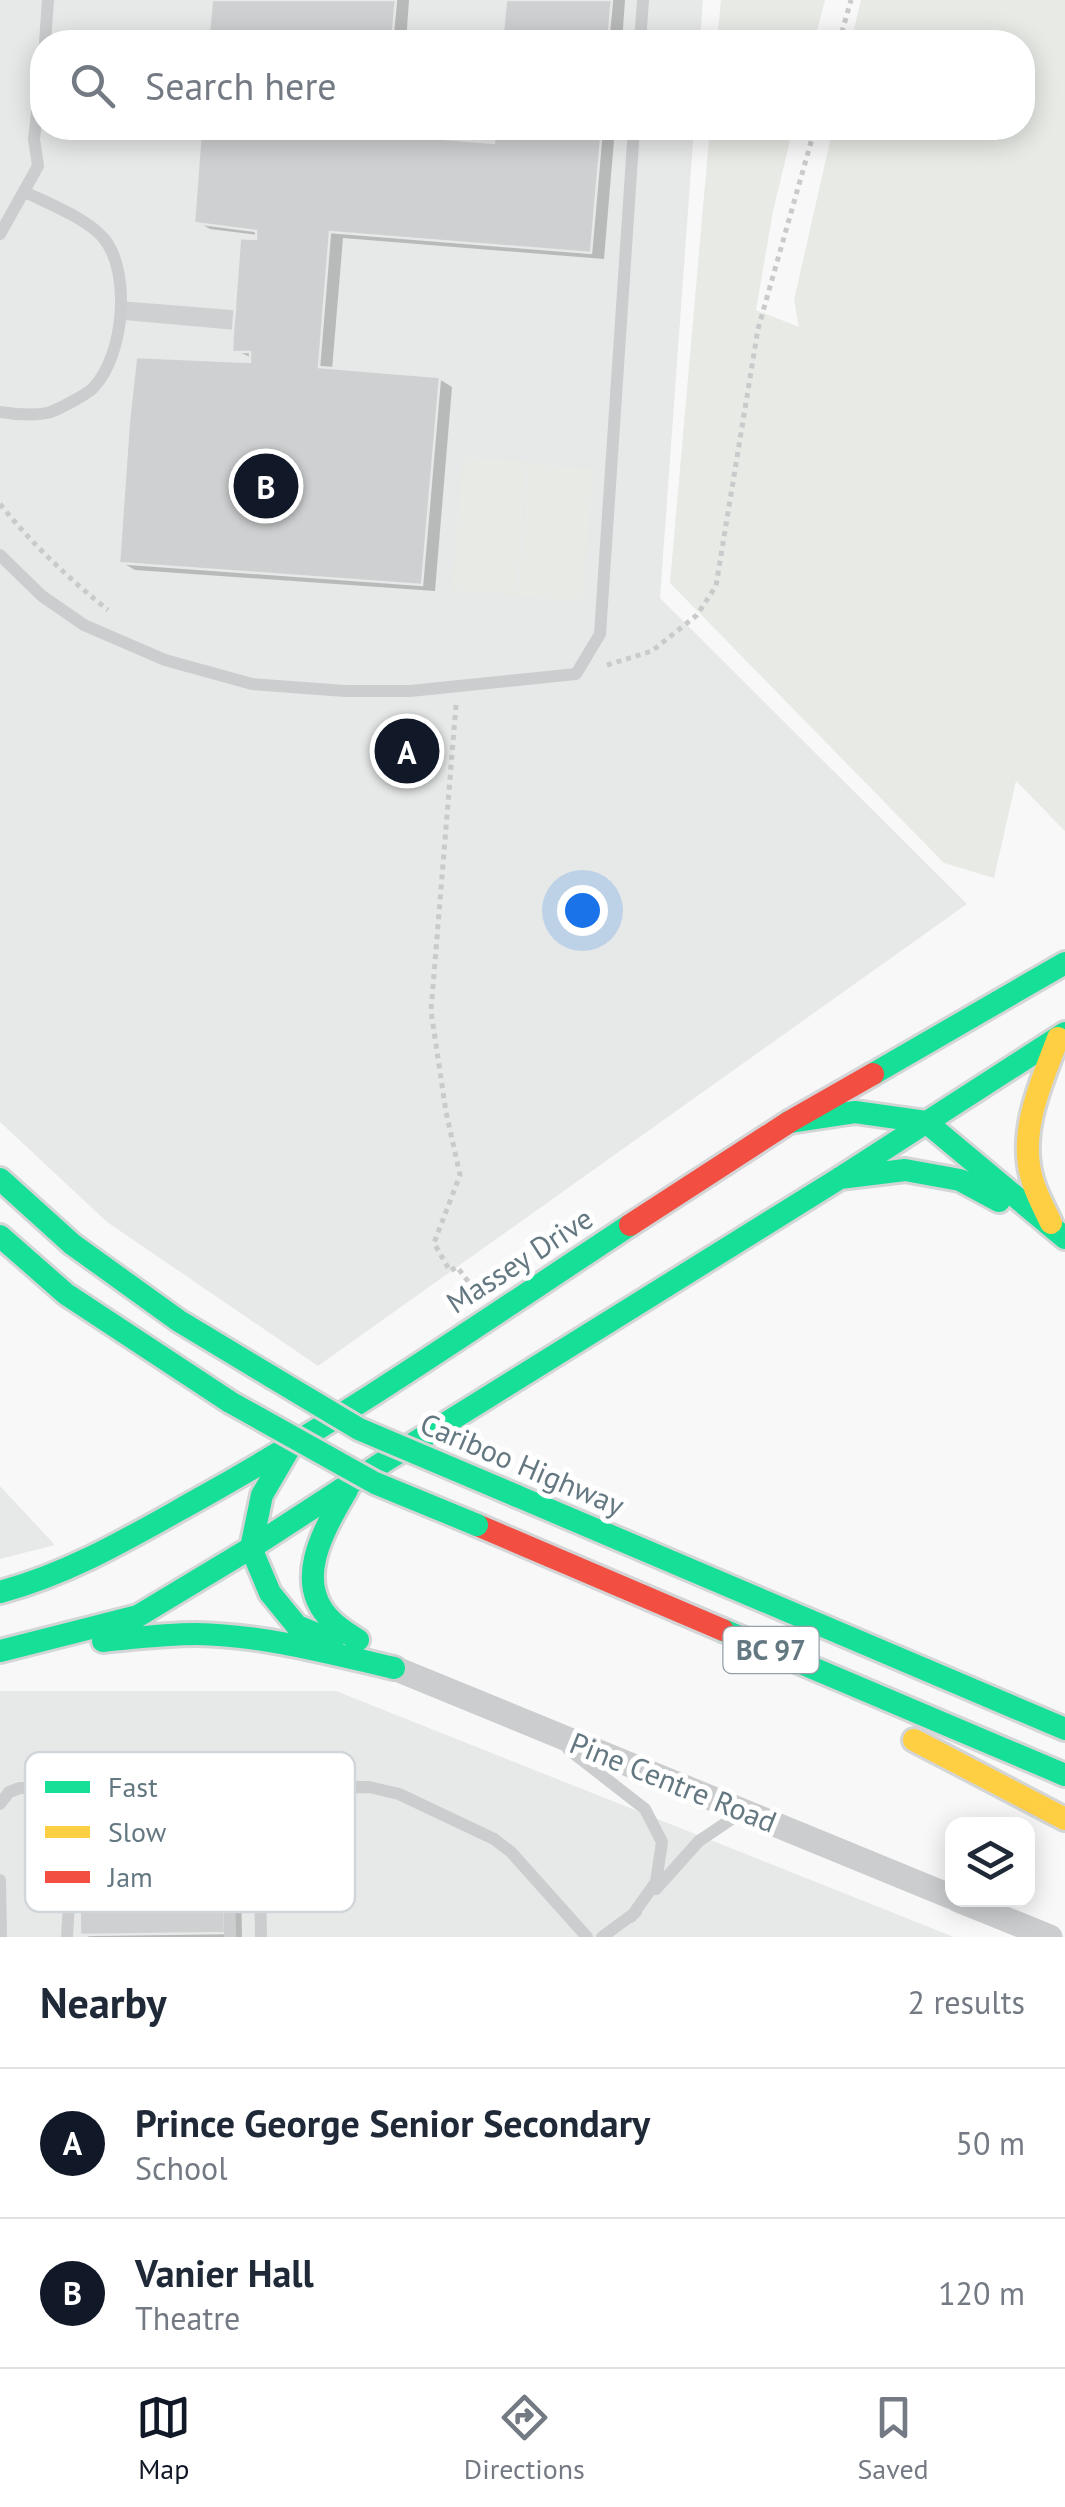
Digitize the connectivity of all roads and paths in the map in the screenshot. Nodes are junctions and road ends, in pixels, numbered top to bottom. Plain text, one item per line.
1 (48, 0) edge
2 (643, 0) edge
3 (851, 0) edge
4 (46, 30) edge
5 (641, 30) edge
6 (842, 30) edge
7 (34, 140) edge
8 (633, 140) edge
9 (812, 140) edge
10 (25, 192) junction
11 (0, 234) edge
12 (0, 412) edge
13 (0, 504) edge
14 (0, 555) edge
15 (112, 614) dead end
16 (576, 674) junction
17 (458, 686) junction
18 (1065, 963) edge
19 (1061, 1036) edge
20 (789, 1122) junction
21 (926, 1122) junction
22 (840, 1178) junction
23 (0, 1179) edge
24 (1059, 1234) edge
25 (0, 1236) edge
26 (478, 1295) dead end
27 (289, 1448) junction
28 (350, 1484) junction
29 (251, 1548) junction
30 (628, 1590) junction
31 (0, 1592) edge
32 (11, 1652) edge
33 (394, 1668) junction
34 (1065, 1729) edge
35 (553, 1733) junction
36 (1065, 1775) edge
37 (355, 1786) edge
38 (25, 1788) edge
39 (0, 1804) edge
40 (742, 1812) junction
41 (1065, 1819) edge
42 (0, 1880) edge
43 (945, 1894) edge
44 (977, 1907) edge
45 (68, 1912) edge
46 (262, 1912) edge
47 (631, 1917) junction
48 (1, 1937) edge
49 (67, 1937) edge
50 (262, 1937) edge
51 (587, 1937) edge
52 (602, 1937) edge
53 (1050, 1937) edge

1 - 4 lane
2 - 5 lane
3 - 6 path
7 - 10 lane
8 - 16 lane
9 - 16 path
10 - 11 lane
10 - 12 lane
13 - 15 path
14 - 17 lane
16 - 17 lane
17 - 26 path
18 - 20 main road, Massey Drive
19 - 21 main road
19 - 24 main road
20 - 21 main road
20 - 27 main road, Massey Drive
21 - 22 main road
21 - 24 main road
22 - 24 main road
22 - 28 main road
23 - 34 main road, Cariboo Highway / BC 97, bridge
25 - 30 main road, BC 97, bridge
27 - 29 main road
27 - 31 main road, Massey Drive
28 - 29 main road
28 - 33 main road
29 - 32 main road
29 - 33 main road
30 - 36 main road, BC 97
30 - 41 main road
32 - 33 main road
33 - 35 street, Pine Centre Road
35 - 40 street, Pine Centre Road
35 - 47 lane
37 - 51 lane
38 - 39 lane
40 - 43 street, Pine Centre Road
40 - 47 lane
42 - 48 lane
44 - 53 street, Pine Centre Road
45 - 49 lane
46 - 50 lane
47 - 52 lane

